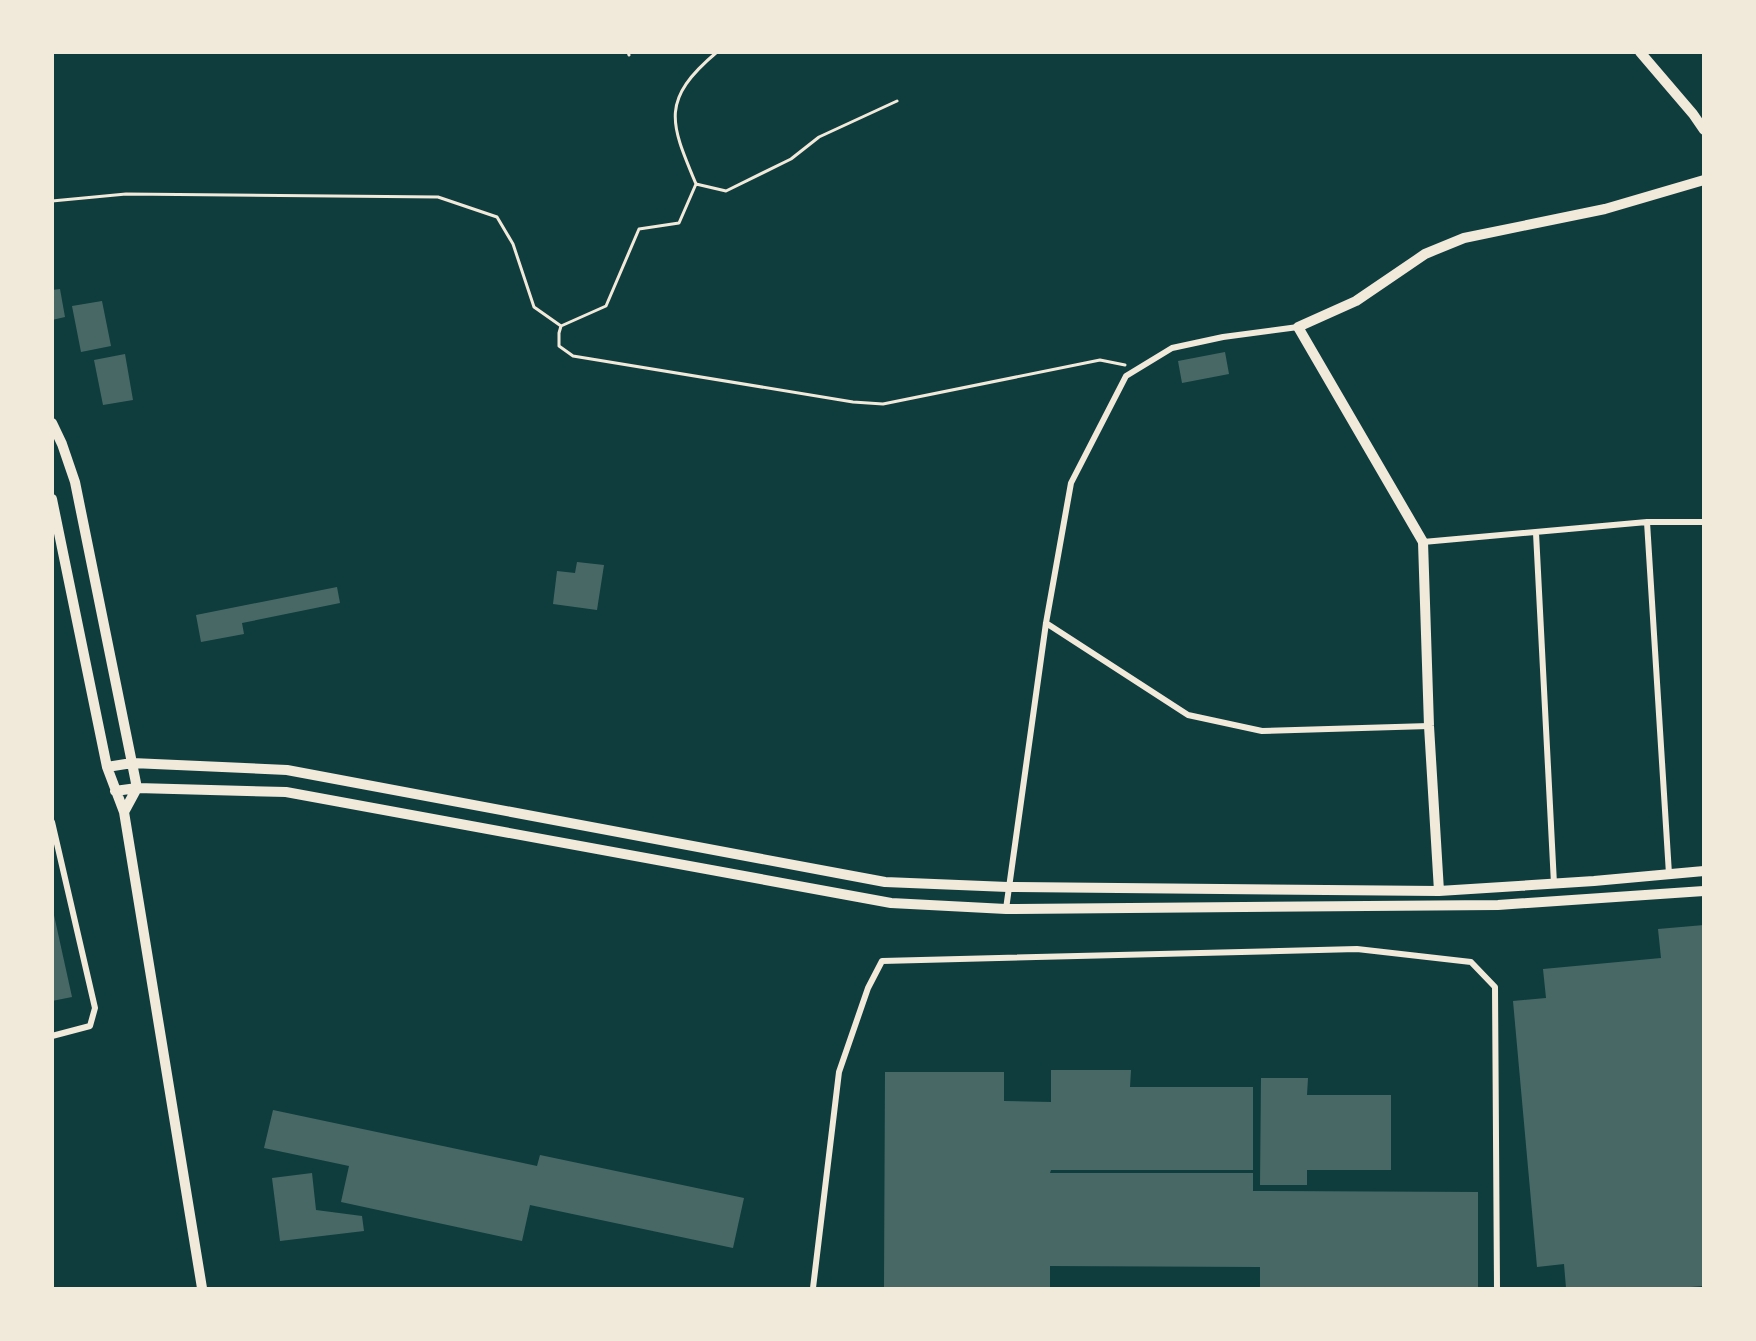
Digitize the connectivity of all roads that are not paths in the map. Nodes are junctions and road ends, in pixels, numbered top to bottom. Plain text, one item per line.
1 (1640, 52) edge
2 (1704, 130) edge
3 (1704, 180) edge
4 (1298, 327) junction
5 (52, 423) edge
6 (52, 499) edge
7 (1647, 522) junction
8 (1704, 522) edge
9 (1536, 533) junction
10 (1423, 542) junction
11 (1046, 623) junction
12 (1429, 726) junction
13 (132, 763) junction
14 (107, 767) junction
15 (137, 788) junction
16 (115, 791) junction
17 (124, 812) junction
18 (52, 822) edge
19 (1704, 871) edge
20 (1669, 874) junction
21 (1554, 884) junction
22 (1008, 887) junction
23 (1438, 891) junction
24 (1704, 891) edge
25 (1006, 909) junction
26 (52, 1036) edge
27 (199, 1271) junction
28 (197, 1288) edge
29 (202, 1288) edge
30 (813, 1288) edge
31 (1497, 1288) edge

1 - 2 street
3 - 4 street
4 - 10 street
4 - 11 street
5 - 13 street
6 - 14 street
7 - 8 street
7 - 9 street
7 - 20 street
9 - 10 street
9 - 21 street
10 - 12 street
11 - 12 street
11 - 22 street
12 - 23 street
13 - 14 street
13 - 15 street
13 - 22 street
14 - 16 street
15 - 16 street
15 - 17 street
15 - 25 street
16 - 17 street
17 - 27 street
18 - 26 street
19 - 20 street
20 - 21 street
21 - 23 street
22 - 23 street
22 - 25 street
24 - 25 street
27 - 28 street
27 - 29 street
30 - 31 street

